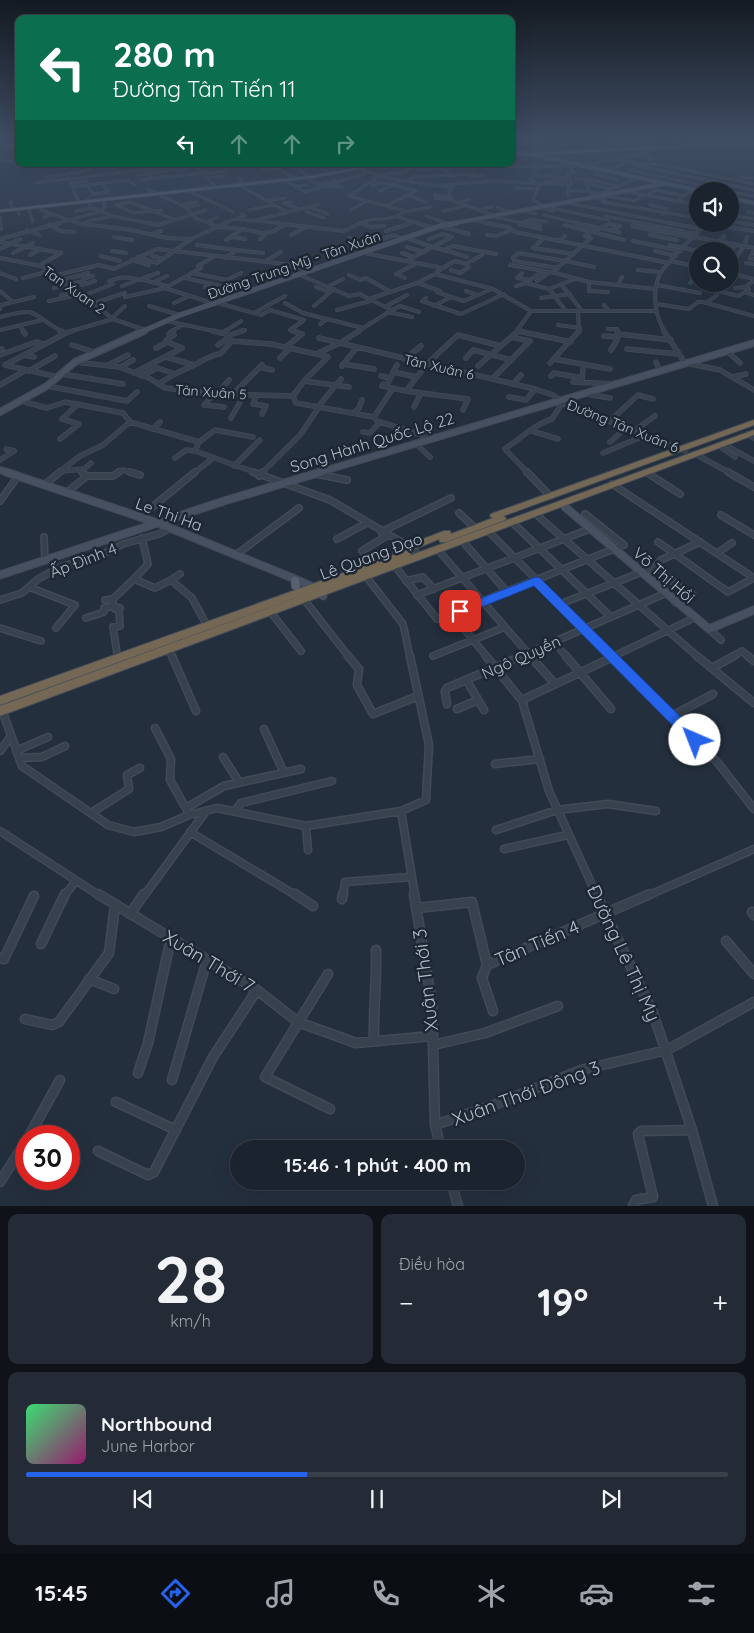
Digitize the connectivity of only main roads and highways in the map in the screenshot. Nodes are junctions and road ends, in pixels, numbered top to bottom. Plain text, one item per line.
1 (128, 196) edge
2 (130, 196) edge
3 (89, 200) junction
4 (79, 202) junction
5 (26, 206) junction
6 (0, 210) edge
7 (754, 424) edge
8 (752, 436) edge
9 (683, 450) junction
10 (614, 486) junction
11 (473, 526) junction
12 (395, 567) junction
13 (315, 590) junction
14 (0, 696) edge
15 (1, 710) edge

1 - 3 main road
2 - 3 main road
3 - 4 main road
4 - 5 main road
4 - 5 main road
5 - 6 main road
5 - 6 main road
7 - 9 highway, Lê Quang Đạo
8 - 10 highway, Lê Quang Đạo
8 - 10 highway, Lê Quang Đạo
9 - 11 highway, Lê Quang Đạo
9 - 11 highway, Lê Quang Đạo
10 - 12 highway, Lê Quang Đạo
10 - 12 highway, Lê Quang Đạo
11 - 13 highway, Lê Quang Đạo
12 - 13 highway, Lê Quang Đạo
13 - 14 highway, Lê Quang Đạo
13 - 15 highway, Lê Quang Đạo
13 - 15 highway, Lê Quang Đạo

